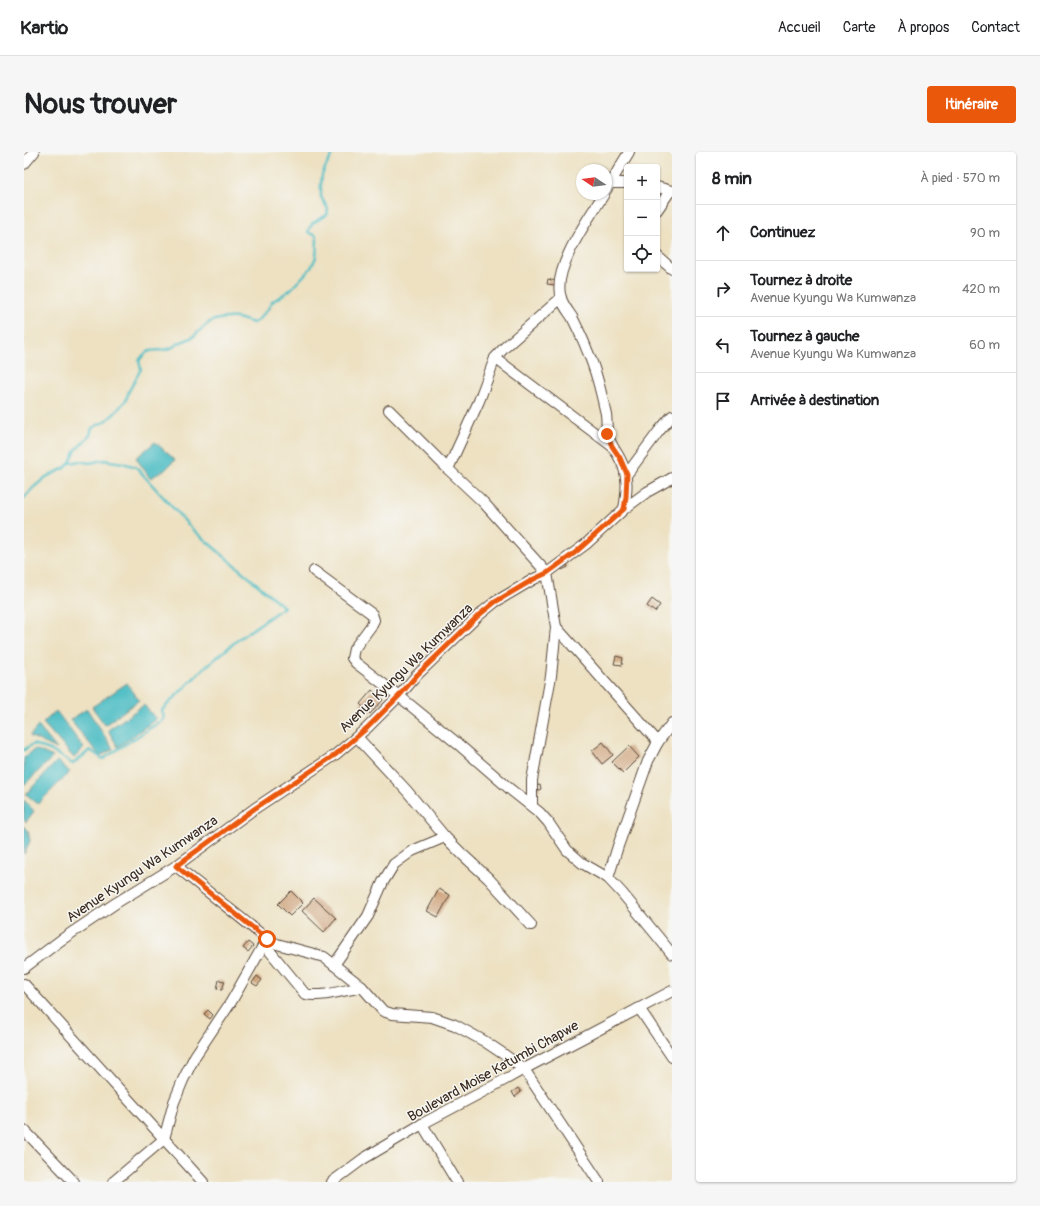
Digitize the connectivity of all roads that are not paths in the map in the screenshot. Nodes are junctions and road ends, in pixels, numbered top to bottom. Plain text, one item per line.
1 (34, 152) edge
2 (629, 152) edge
3 (24, 164) edge
4 (612, 180) edge
5 (624, 183) edge
6 (612, 185) edge
7 (660, 188) edge
8 (671, 191) edge
9 (600, 200) edge
10 (660, 206) edge
11 (660, 259) edge
12 (672, 269) edge
13 (561, 298) junction
14 (496, 358) junction
15 (390, 410) dead end
16 (672, 416) edge
17 (612, 446) junction
18 (448, 469) junction
19 (627, 474) junction
20 (672, 478) edge
21 (624, 509) junction
22 (314, 571) dead end
23 (547, 573) junction
24 (556, 627) junction
25 (399, 696) junction
26 (672, 723) edge
27 (357, 737) junction
28 (658, 742) junction
29 (532, 780) junction
30 (519, 796) junction
31 (532, 806) junction
32 (445, 837) junction
33 (176, 866) junction
34 (608, 878) junction
35 (531, 925) dead end
36 (266, 941) junction
37 (672, 954) edge
38 (334, 965) junction
39 (24, 968) edge
40 (24, 984) edge
41 (362, 987) junction
42 (672, 991) edge
43 (639, 1008) junction
44 (672, 1057) edge
45 (524, 1069) junction
46 (422, 1124) junction
47 (24, 1130) edge
48 (164, 1139) junction
49 (74, 1182) edge
50 (113, 1182) edge
51 (203, 1182) edge
52 (332, 1182) edge
53 (456, 1182) edge
54 (599, 1182) edge

1 - 3 street
2 - 4 street
5 - 6 street
7 - 8 street
8 - 10 street
9 - 13 street
11 - 12 street
13 - 14 street
13 - 17 street
14 - 17 street
14 - 18 street
15 - 18 street
16 - 19 street
17 - 19 street
18 - 23 street
19 - 21 street
20 - 21 street, Avenue Kyungu Wa Kumwanza
21 - 23 street, Avenue Kyungu Wa Kumwanza
22 - 25 street
23 - 24 street
23 - 25 street, Avenue Kyungu Wa Kumwanza
24 - 28 street
24 - 29 street
25 - 27 street, Avenue Kyungu Wa Kumwanza
25 - 30 street
26 - 28 street
27 - 32 street
27 - 33 street, Avenue Kyungu Wa Kumwanza
28 - 34 street
29 - 30 street
29 - 31 street
30 - 31 street
31 - 34 street
32 - 35 street
32 - 38 street
33 - 36 street
33 - 39 street, Avenue Kyungu Wa Kumwanza
34 - 37 street
36 - 38 street
36 - 41 street
36 - 48 street
38 - 41 street
40 - 48 street
41 - 45 street
42 - 43 street, Boulevard Moise Katumbi Chapwe
43 - 44 street
43 - 45 street, Boulevard Moise Katumbi Chapwe
45 - 46 street, Boulevard Moise Katumbi Chapwe
45 - 54 street
46 - 52 street, Boulevard Moise Katumbi Chapwe
46 - 53 street
47 - 49 street
48 - 50 street
48 - 51 street

